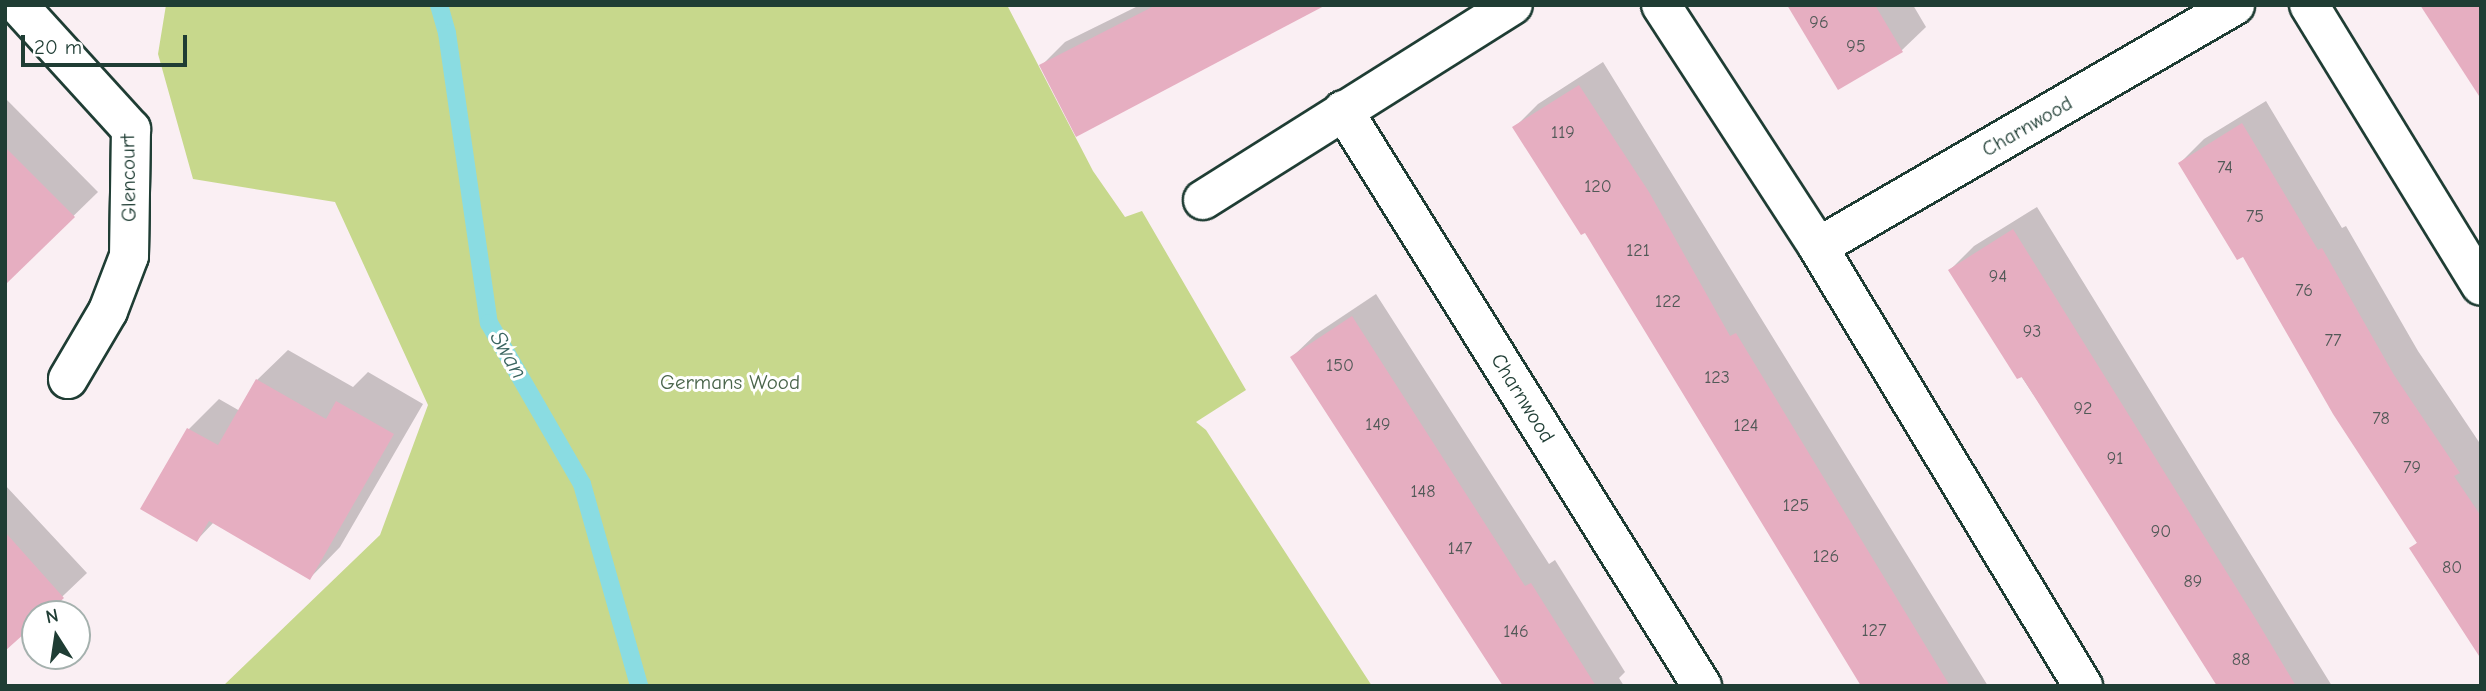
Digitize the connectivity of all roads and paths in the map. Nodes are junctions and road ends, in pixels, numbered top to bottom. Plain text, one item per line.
1 (18, 5) edge
2 (1513, 5) edge
3 (1661, 5) edge
4 (2235, 5) edge
5 (2309, 5) edge
6 (1343, 110) junction
7 (1203, 200) dead end
8 (1818, 247) junction
9 (2481, 286) edge
10 (68, 379) dead end
11 (1702, 686) edge
12 (2083, 686) edge

1 - 10 street, Glencourt
2 - 6 street
3 - 8 street
4 - 8 street, Charnwood
5 - 9 street
6 - 7 street
6 - 11 street, Charnwood
8 - 12 street

